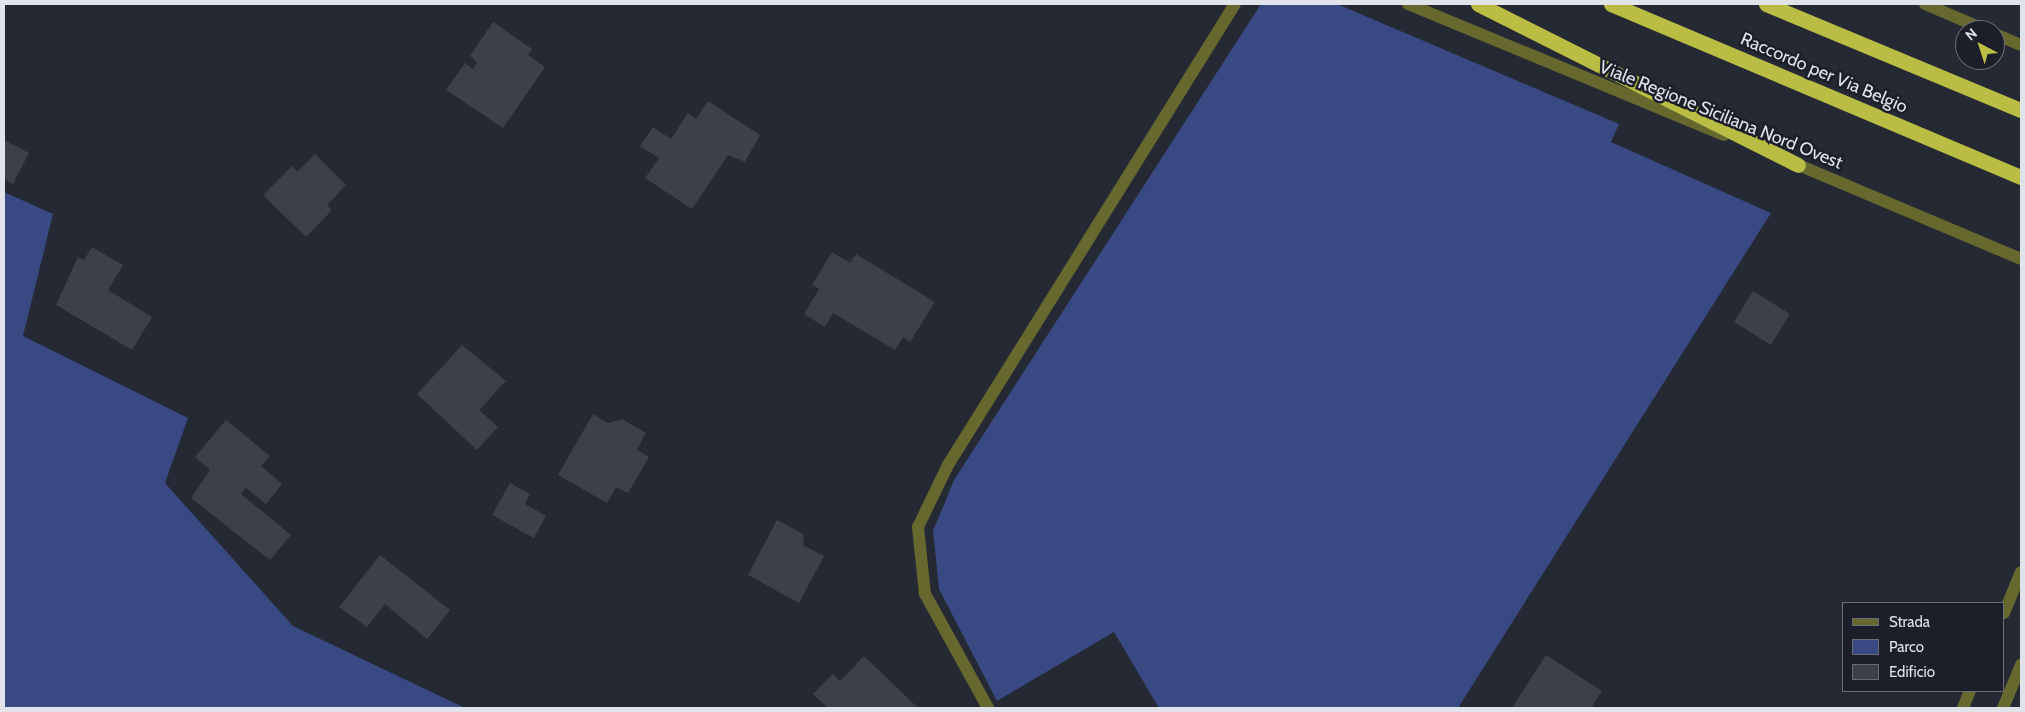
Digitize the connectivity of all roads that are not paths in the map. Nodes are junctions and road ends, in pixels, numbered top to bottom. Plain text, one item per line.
1 (1236, 4) edge
2 (1408, 4) edge
3 (1478, 4) edge
4 (1611, 4) edge
5 (1766, 4) edge
6 (1925, 4) edge
7 (1963, 20) edge
8 (2005, 38) edge
9 (2021, 45) edge
10 (2021, 110) edge
11 (1798, 165) junction
12 (2021, 177) edge
13 (2021, 259) edge
14 (2021, 572) edge
15 (2005, 611) edge
16 (2021, 665) edge
17 (1970, 692) edge
18 (988, 708) edge
19 (1963, 708) edge
20 (2003, 708) edge

1 - 18 street
2 - 11 street, Viale Regione Siciliana Nord Ovest
3 - 11 highway
4 - 12 highway, Raccordo per Via Belgio
5 - 10 highway
6 - 7 street
8 - 9 street
11 - 13 street, Viale Regione Siciliana Nord Ovest
14 - 15 street
16 - 20 street
17 - 19 street

